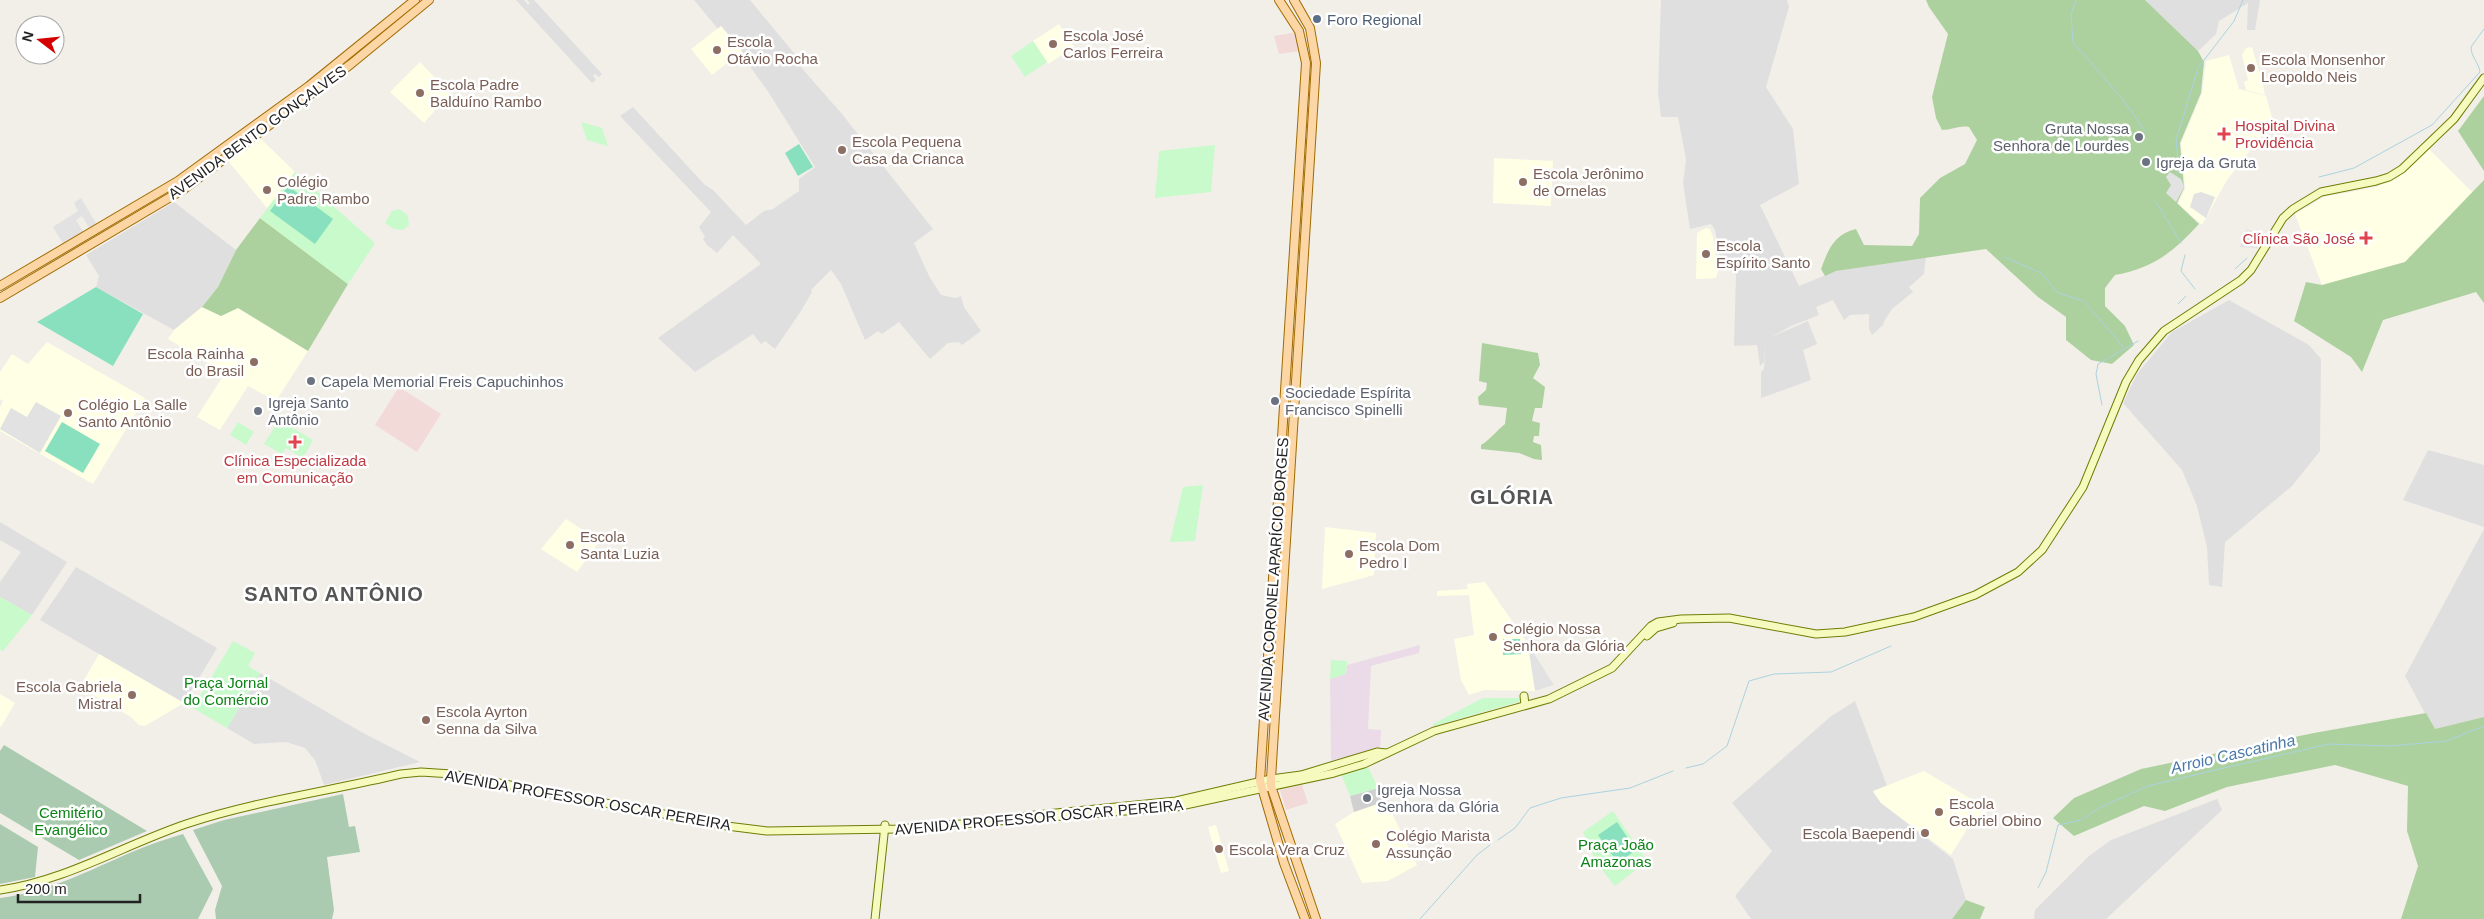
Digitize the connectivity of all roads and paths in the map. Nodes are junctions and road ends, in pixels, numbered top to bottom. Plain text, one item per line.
1 (415, 0) edge
2 (429, 0) edge
3 (1279, 0) edge
4 (1294, 0) edge
5 (2484, 78) edge
6 (0, 286) edge
7 (0, 298) edge
8 (1698, 619) junction
9 (1654, 623) junction
10 (1647, 636) junction
11 (1620, 661) junction
12 (1524, 696) dead end
13 (1525, 705) junction
14 (1432, 722) dead end
15 (1434, 731) junction
16 (1271, 782) junction
17 (1260, 785) junction
18 (885, 827) junction
19 (0, 890) edge
20 (875, 919) edge
21 (1305, 919) edge
22 (1316, 919) edge

1 - 6 main road, AVENIDA BENTO GONÇALVES
2 - 7 main road, AVENIDA BENTO GONÇALVES
3 - 17 main road, AVENIDA CORONEL APARÍCIO BORGES
4 - 16 main road, AVENIDA CORONEL APARÍCIO BORGES
5 - 8 main road, AVENIDA PROFESSOR OSCAR PEREIRA
8 - 9 main road, AVENIDA PROFESSOR OSCAR PEREIRA
8 - 10 main road, AVENIDA PROFESSOR OSCAR PEREIRA
9 - 10 main road
9 - 11 main road, AVENIDA PROFESSOR OSCAR PEREIRA
10 - 11 main road, AVENIDA PROFESSOR OSCAR PEREIRA
11 - 13 main road, AVENIDA PROFESSOR OSCAR PEREIRA
12 - 13 main road
13 - 15 main road, AVENIDA PROFESSOR OSCAR PEREIRA
14 - 15 main road
15 - 16 main road, AVENIDA PROFESSOR OSCAR PEREIRA
16 - 17 main road, AVENIDA PROFESSOR OSCAR PEREIRA
16 - 22 main road, AVENIDA CORONEL APARÍCIO BORGES
17 - 18 main road, AVENIDA PROFESSOR OSCAR PEREIRA
17 - 21 main road, AVENIDA CORONEL APARÍCIO BORGES
18 - 19 main road, AVENIDA PROFESSOR OSCAR PEREIRA
18 - 20 main road

